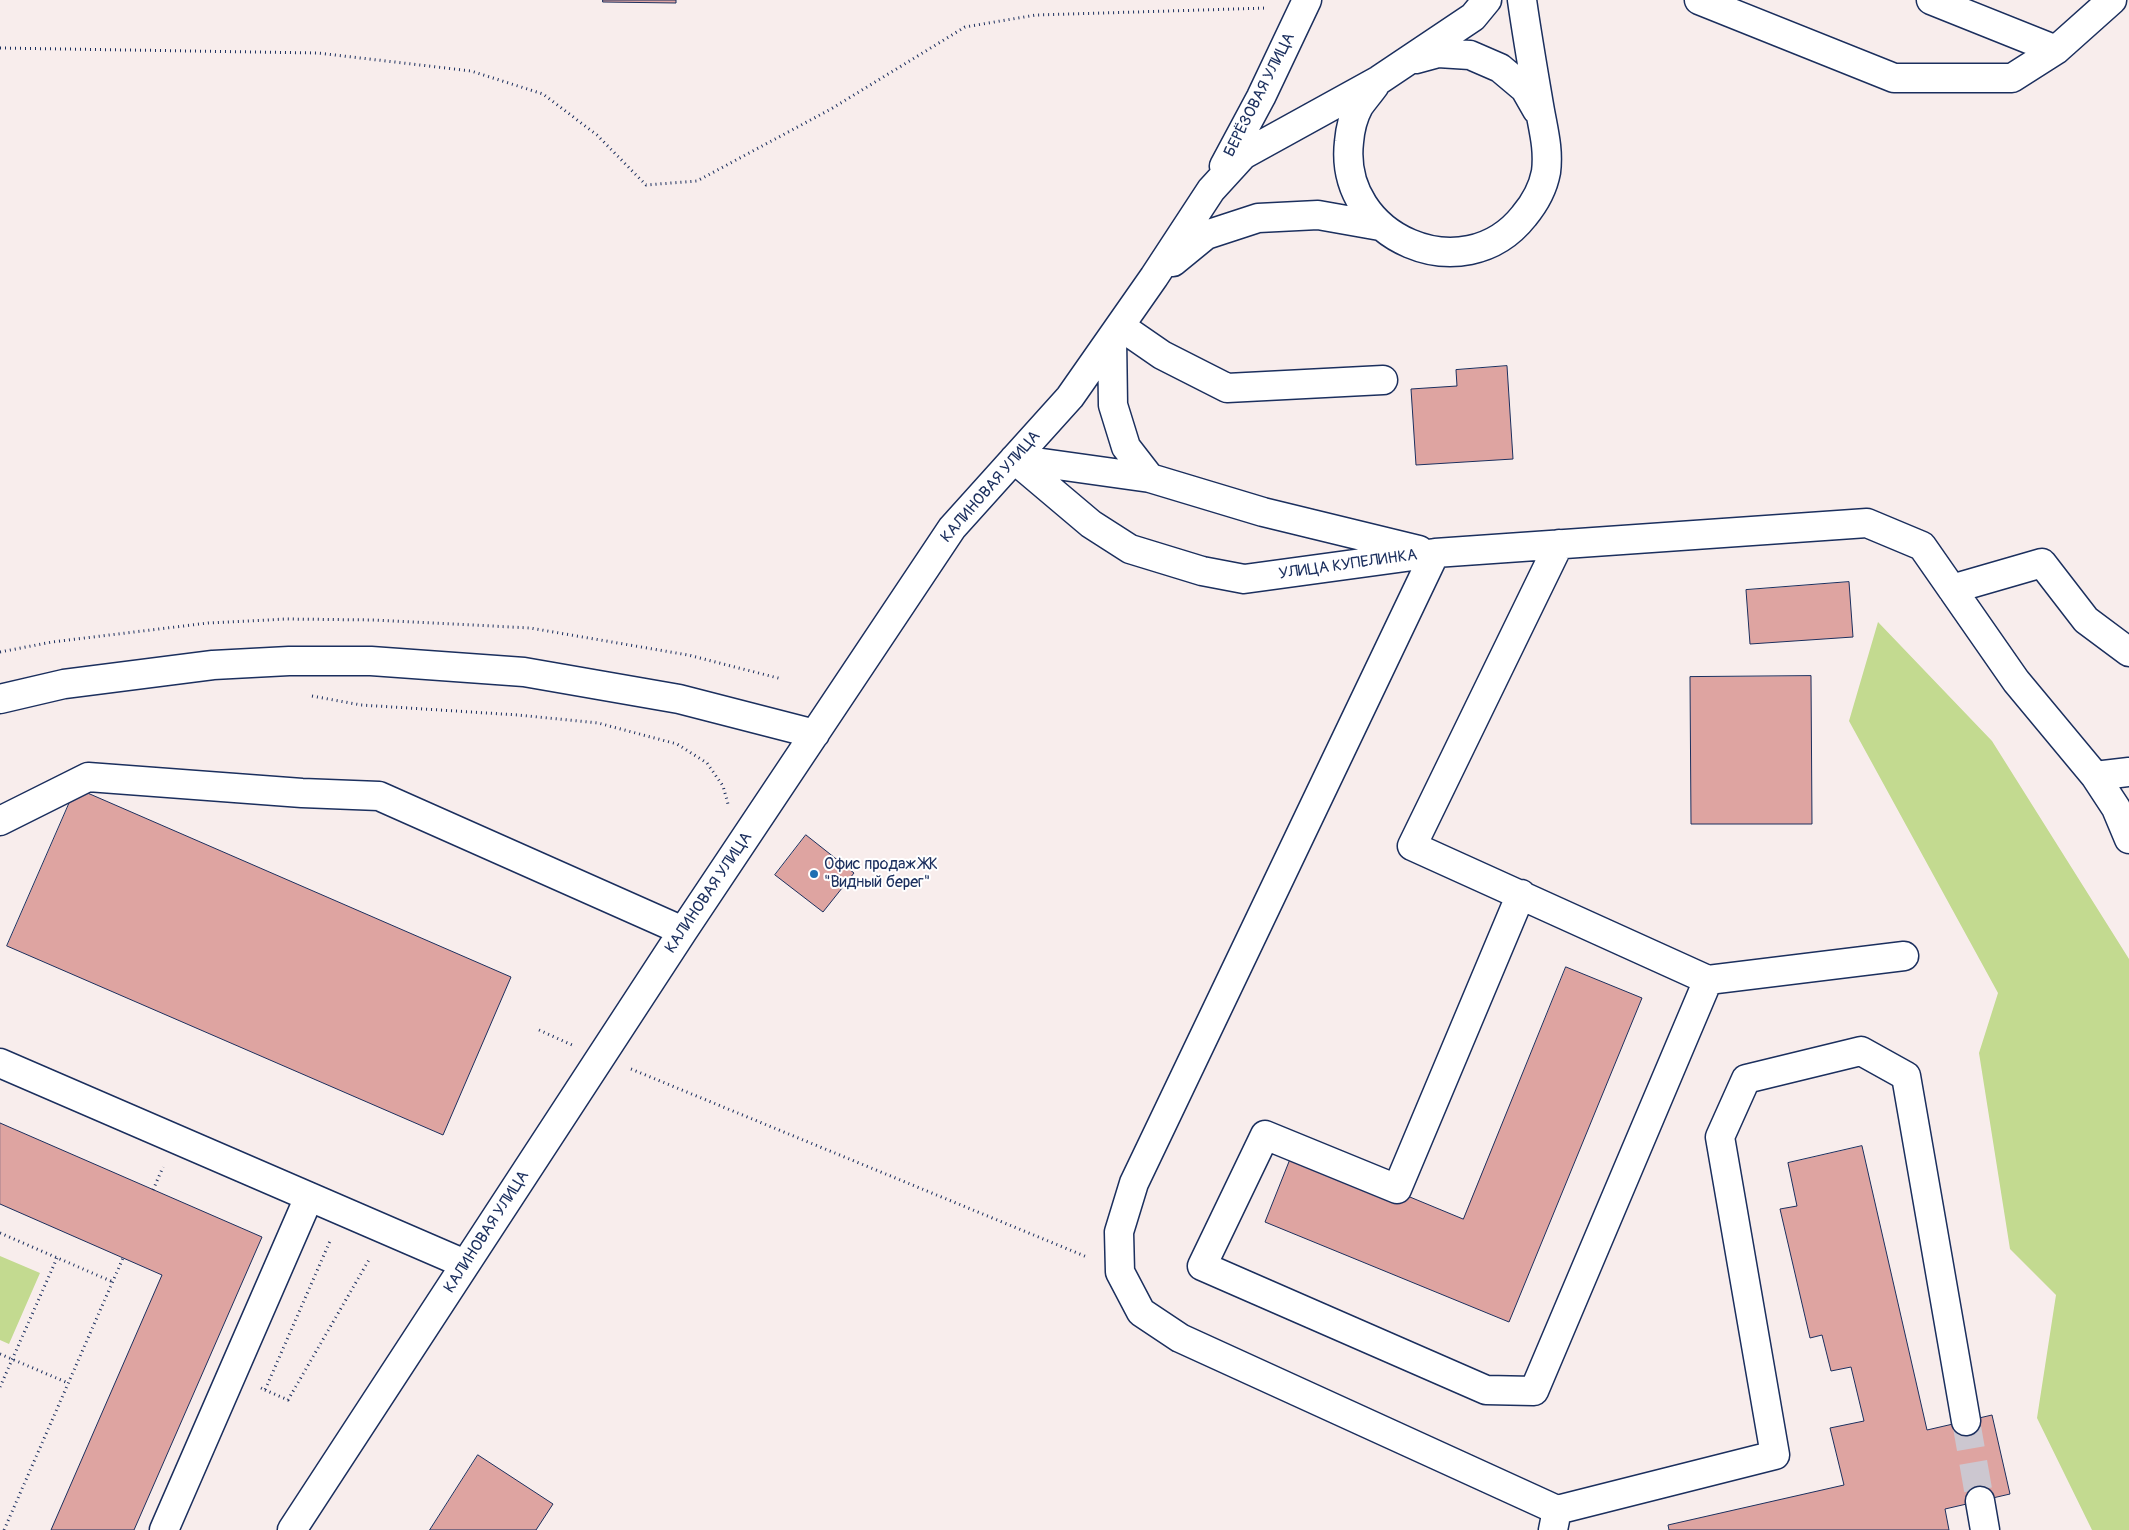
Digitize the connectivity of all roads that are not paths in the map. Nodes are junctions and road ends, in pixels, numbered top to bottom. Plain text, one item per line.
1 (1487, 0) edge
2 (1522, 0) edge
3 (1699, 0) edge
4 (1931, 0) edge
5 (2112, 0) edge
6 (1305, 3) edge
7 (2056, 50) junction
8 (1406, 62) junction
9 (1379, 80) junction
10 (1540, 115) junction
11 (1211, 190) junction
12 (1380, 226) junction
13 (1154, 277) junction
14 (1116, 332) junction
15 (1383, 380) dead end
16 (1014, 459) junction
17 (1150, 478) junction
18 (1559, 544) junction
19 (1435, 553) junction
20 (1952, 589) junction
21 (2129, 652) edge
22 (0, 699) edge
23 (815, 734) junction
24 (2129, 772) edge
25 (2094, 776) junction
26 (2122, 808) edge
27 (0, 821) edge
28 (2129, 839) edge
29 (1520, 894) junction
30 (683, 931) junction
31 (1904, 956) dead end
32 (1708, 980) junction
33 (0, 1063) edge
34 (310, 1197) junction
35 (465, 1264) junction
36 (1966, 1421) tunnel mouth
37 (1980, 1501) tunnel mouth
38 (1555, 1520) edge
39 (164, 1530) edge
40 (292, 1530) edge
41 (1985, 1530) edge

1 - 8 street
2 - 10 street
3 - 7 street
4 - 7 street
5 - 7 street
6 - 11 street, БЕРЁЗОВАЯ УЛИЦА
8 - 9 street
8 - 10 street
9 - 11 street
9 - 12 street
10 - 12 street
11 - 13 street
12 - 13 street
13 - 14 street, КАЛИНОВАЯ УЛИЦА
14 - 15 street
14 - 16 street, КАЛИНОВАЯ УЛИЦА
14 - 17 street
16 - 17 street, УЛИЦА КУПЕЛИНКА
16 - 19 street, УЛИЦА КУПЕЛИНКА
16 - 23 street, КАЛИНОВАЯ УЛИЦА
17 - 19 street, УЛИЦА КУПЕЛИНКА
18 - 19 street
18 - 20 street
18 - 29 street
19 - 38 street
20 - 21 street
20 - 25 street
22 - 23 street
23 - 30 street, КАЛИНОВАЯ УЛИЦА
24 - 25 street
25 - 26 street
26 - 28 street
27 - 30 street
29 - 32 street
29 - 32 street
30 - 35 street, КАЛИНОВАЯ УЛИЦА
31 - 32 street
33 - 34 street
34 - 35 street
34 - 39 street
35 - 40 street, КАЛИНОВАЯ УЛИЦА
36 - 38 street
37 - 41 street

